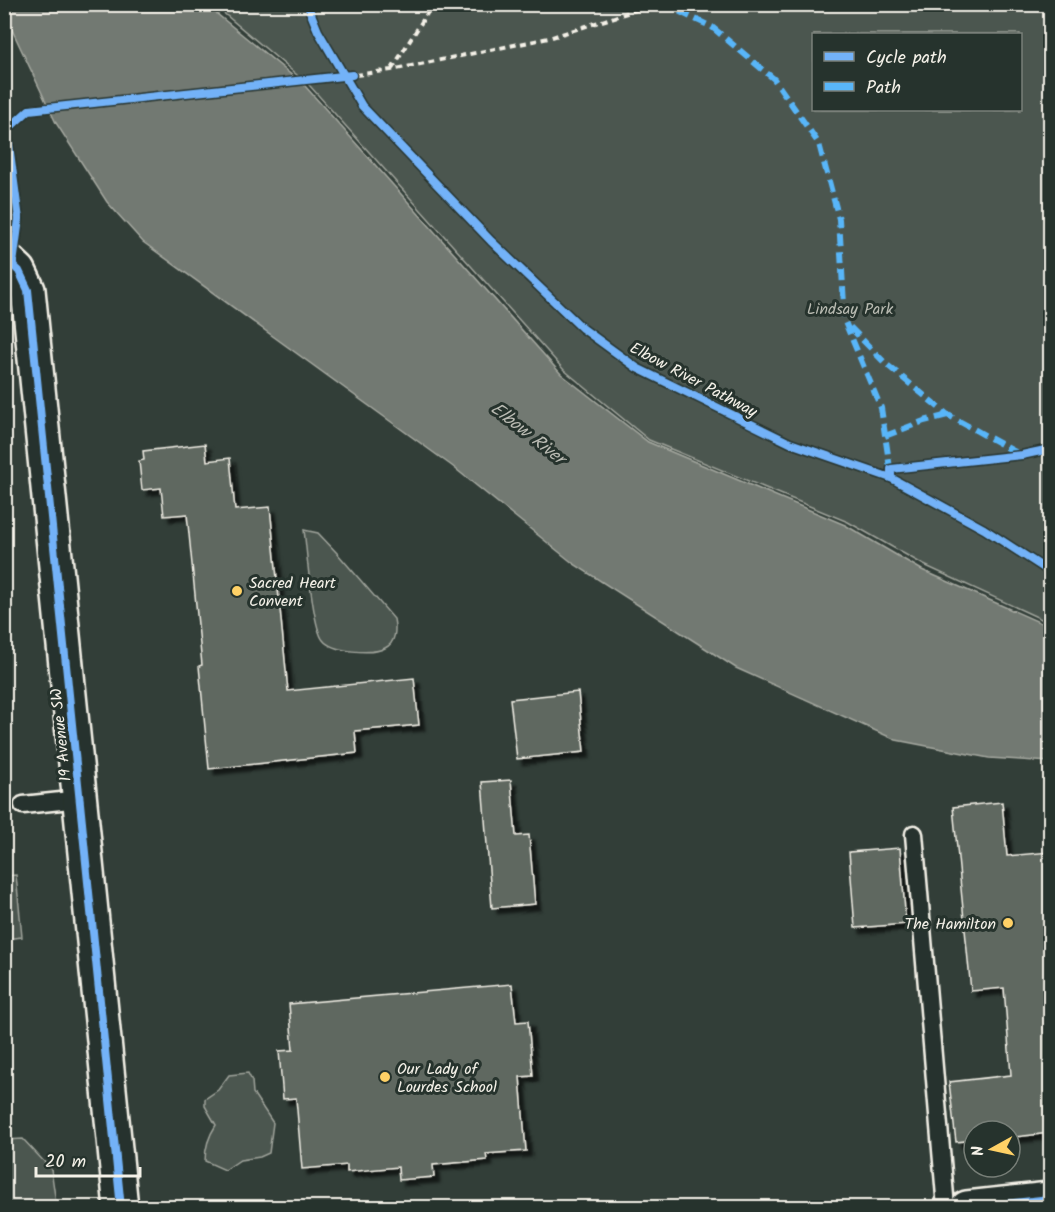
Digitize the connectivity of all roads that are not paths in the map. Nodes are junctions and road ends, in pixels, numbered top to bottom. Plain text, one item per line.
1 (9, 260) edge
2 (80, 799) junction
3 (23, 805) dead end
4 (914, 834) dead end
5 (1050, 1199) edge
6 (121, 1208) edge
7 (946, 1208) edge
8 (966, 1208) edge

1 - 2 street, 19 Avenue SW
2 - 3 lane
2 - 6 street, 19 Avenue SW
4 - 7 lane
5 - 8 street

